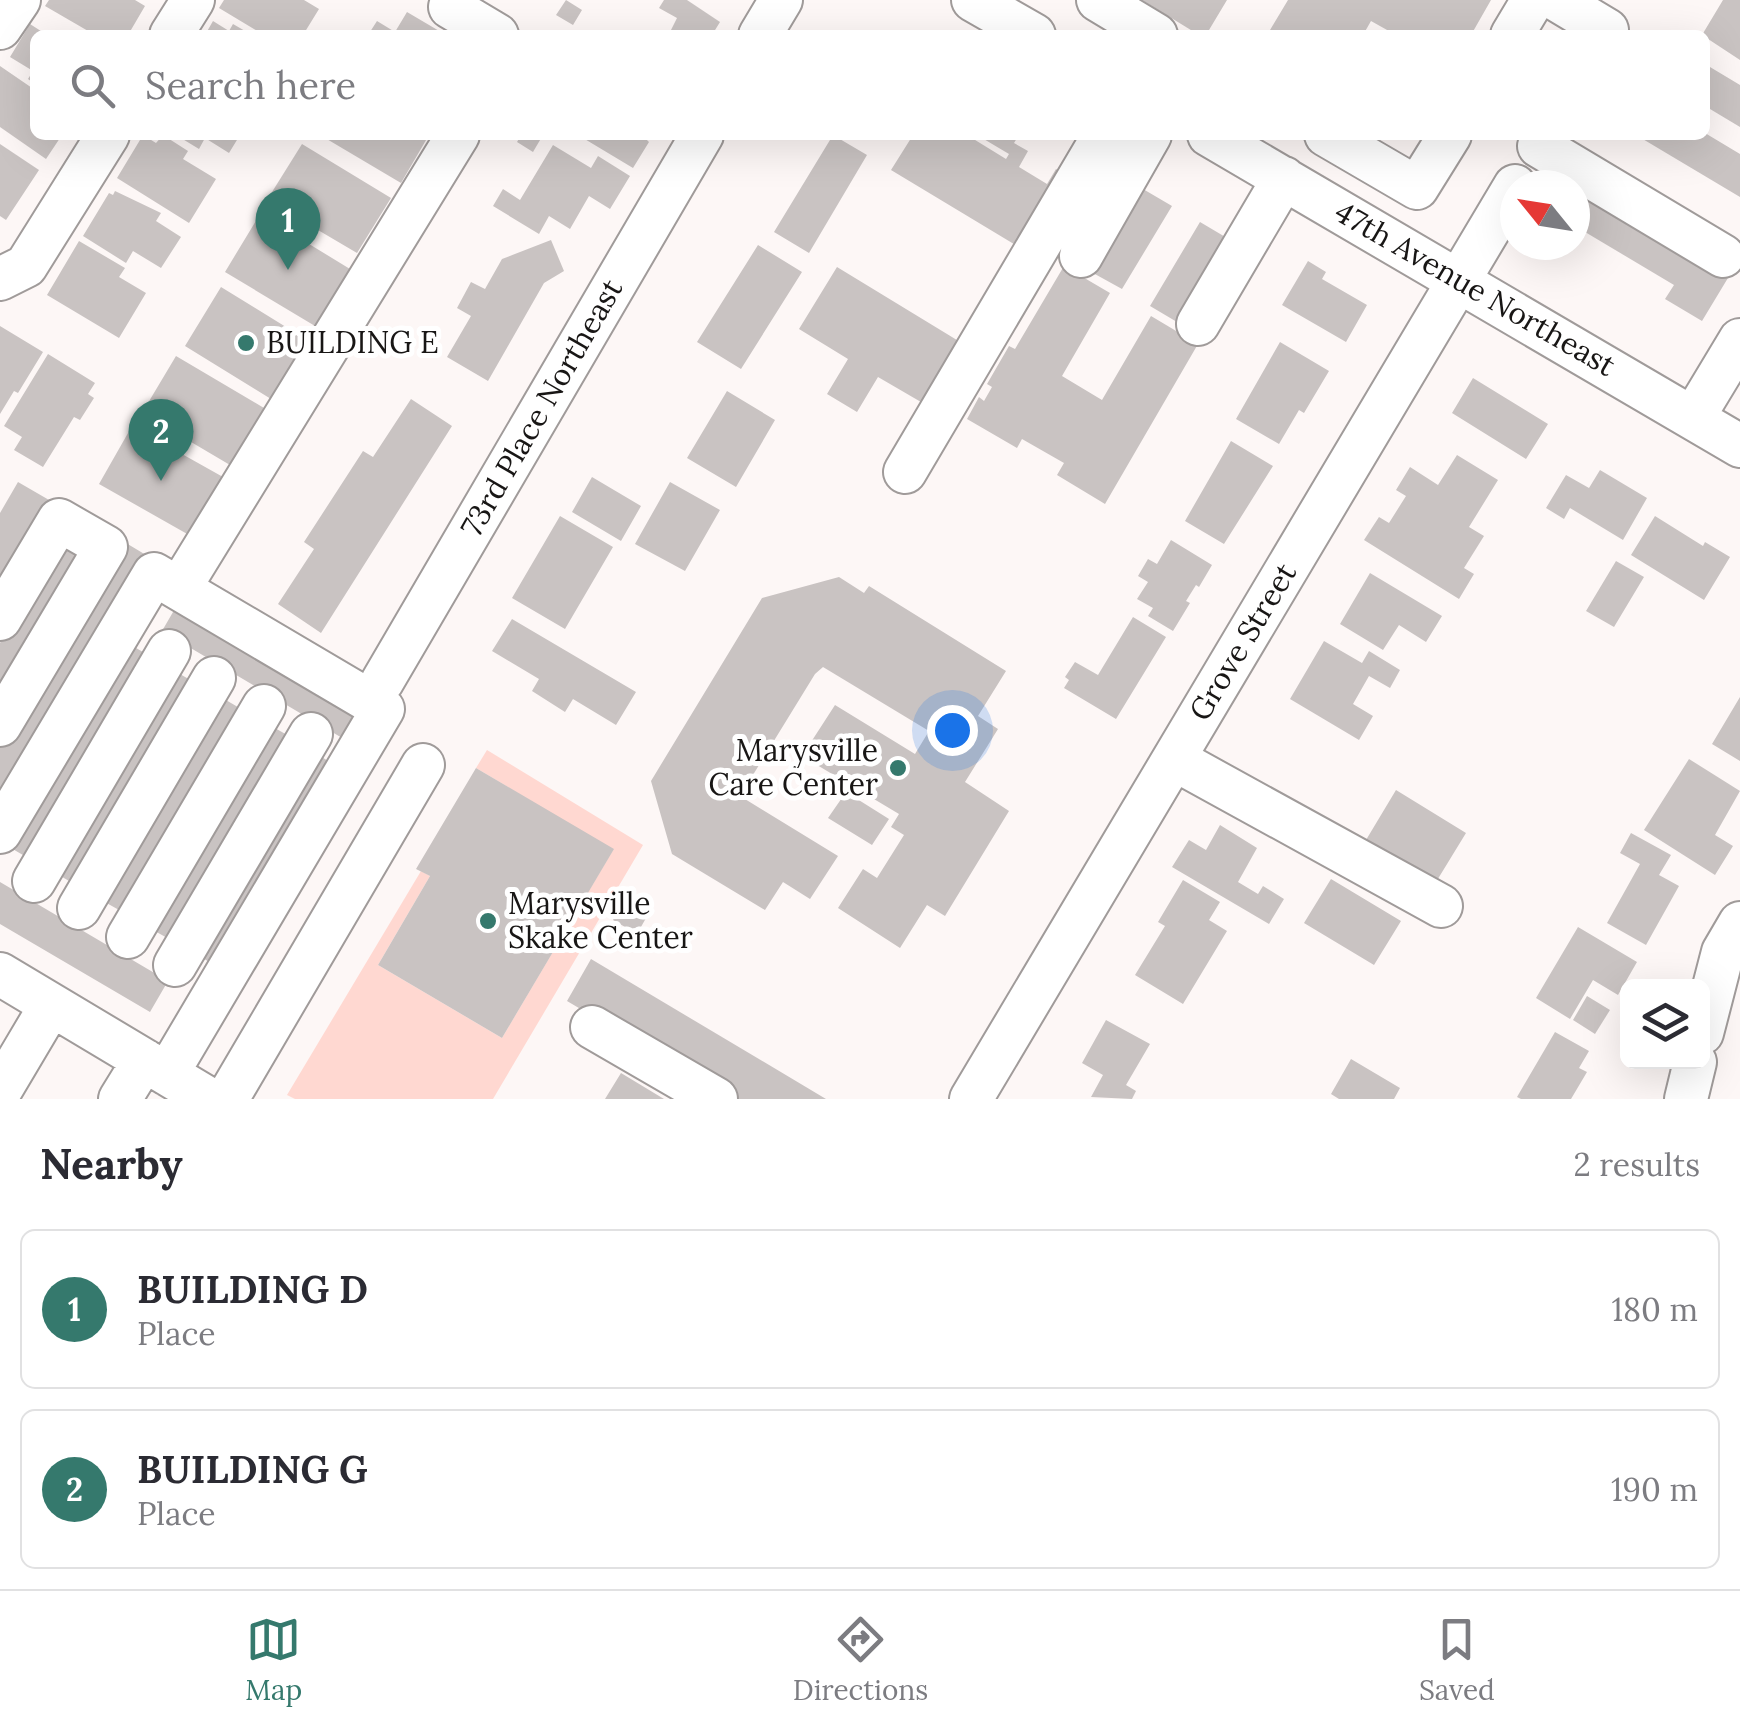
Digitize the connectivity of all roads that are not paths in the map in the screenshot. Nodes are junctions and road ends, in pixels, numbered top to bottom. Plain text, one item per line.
1 (19, 0) edge
2 (193, 0) edge
3 (454, 0) edge
4 (781, 0) edge
5 (973, 0) edge
6 (1098, 0) edge
7 (1533, 0) edge
8 (1557, 0) edge
9 (1032, 21) edge
10 (1612, 22) edge
11 (0, 28) edge
12 (174, 30) edge
13 (489, 30) edge
14 (763, 30) edge
15 (1148, 30) edge
16 (1515, 30) edge
17 (105, 140) edge
18 (455, 140) edge
19 (699, 140) edge
20 (1101, 140) edge
21 (1147, 140) edge
22 (1218, 140) edge
23 (1335, 140) edge
24 (1447, 140) edge
25 (1542, 140) edge
26 (1524, 170) edge
27 (1284, 178) junction
28 (1500, 211) edge
29 (1080, 256) dead end
30 (1723, 256) dead end
31 (0, 279) edge
32 (1460, 279) junction
33 (1198, 324) dead end
34 (1740, 340) edge
35 (1693, 418) junction
36 (1740, 446) edge
37 (905, 472) dead end
38 (190, 570) dead end
39 (0, 619) edge
40 (124, 624) junction
41 (169, 651) junction
42 (214, 678) junction
43 (382, 682) dead end
44 (264, 706) junction
45 (0, 726) edge
46 (311, 734) junction
47 (354, 759) junction
48 (1174, 759) junction
49 (424, 765) dead end
50 (0, 832) edge
51 (17, 871) edge
52 (1441, 906) dead end
53 (78, 908) junction
54 (1740, 924) edge
55 (128, 937) junction
56 (175, 964) junction
57 (0, 974) edge
58 (218, 990) junction
59 (1710, 1002) edge
60 (51, 1005) junction
61 (592, 1028) dead end
62 (155, 1067) junction
63 (1693, 1069) edge
64 (0, 1090) edge
65 (120, 1099) edge
66 (209, 1099) edge
67 (227, 1099) edge
68 (716, 1099) edge
69 (971, 1099) edge
70 (1686, 1099) edge

1 - 11 street
2 - 12 street
3 - 13 street
4 - 14 street
5 - 9 street
6 - 15 street
7 - 16 street
8 - 10 street
17 - 31 street
18 - 38 street
19 - 43 street, 73rd Place Northeast
20 - 37 street
21 - 29 street
22 - 27 street, 47th Avenue Northeast
23 - 24 street
25 - 26 street, Grove Street
25 - 30 street
27 - 32 street, 47th Avenue Northeast
27 - 33 street
28 - 32 street, Grove Street
32 - 35 street, 47th Avenue Northeast
32 - 48 street, Grove Street
34 - 35 street
35 - 36 street, 47th Avenue Northeast
39 - 45 street
40 - 41 street
40 - 47 street
40 - 50 street
41 - 42 street
41 - 51 street
42 - 44 street
42 - 53 street
44 - 46 street
44 - 55 street
46 - 47 street
46 - 56 street
47 - 58 street
48 - 52 street
48 - 69 street, Grove Street
49 - 67 street
51 - 53 street
53 - 55 street
54 - 59 street
55 - 56 street
56 - 58 street
57 - 60 street
58 - 62 street
60 - 62 street
60 - 64 street
61 - 68 street
62 - 65 street
62 - 66 street
63 - 70 street

